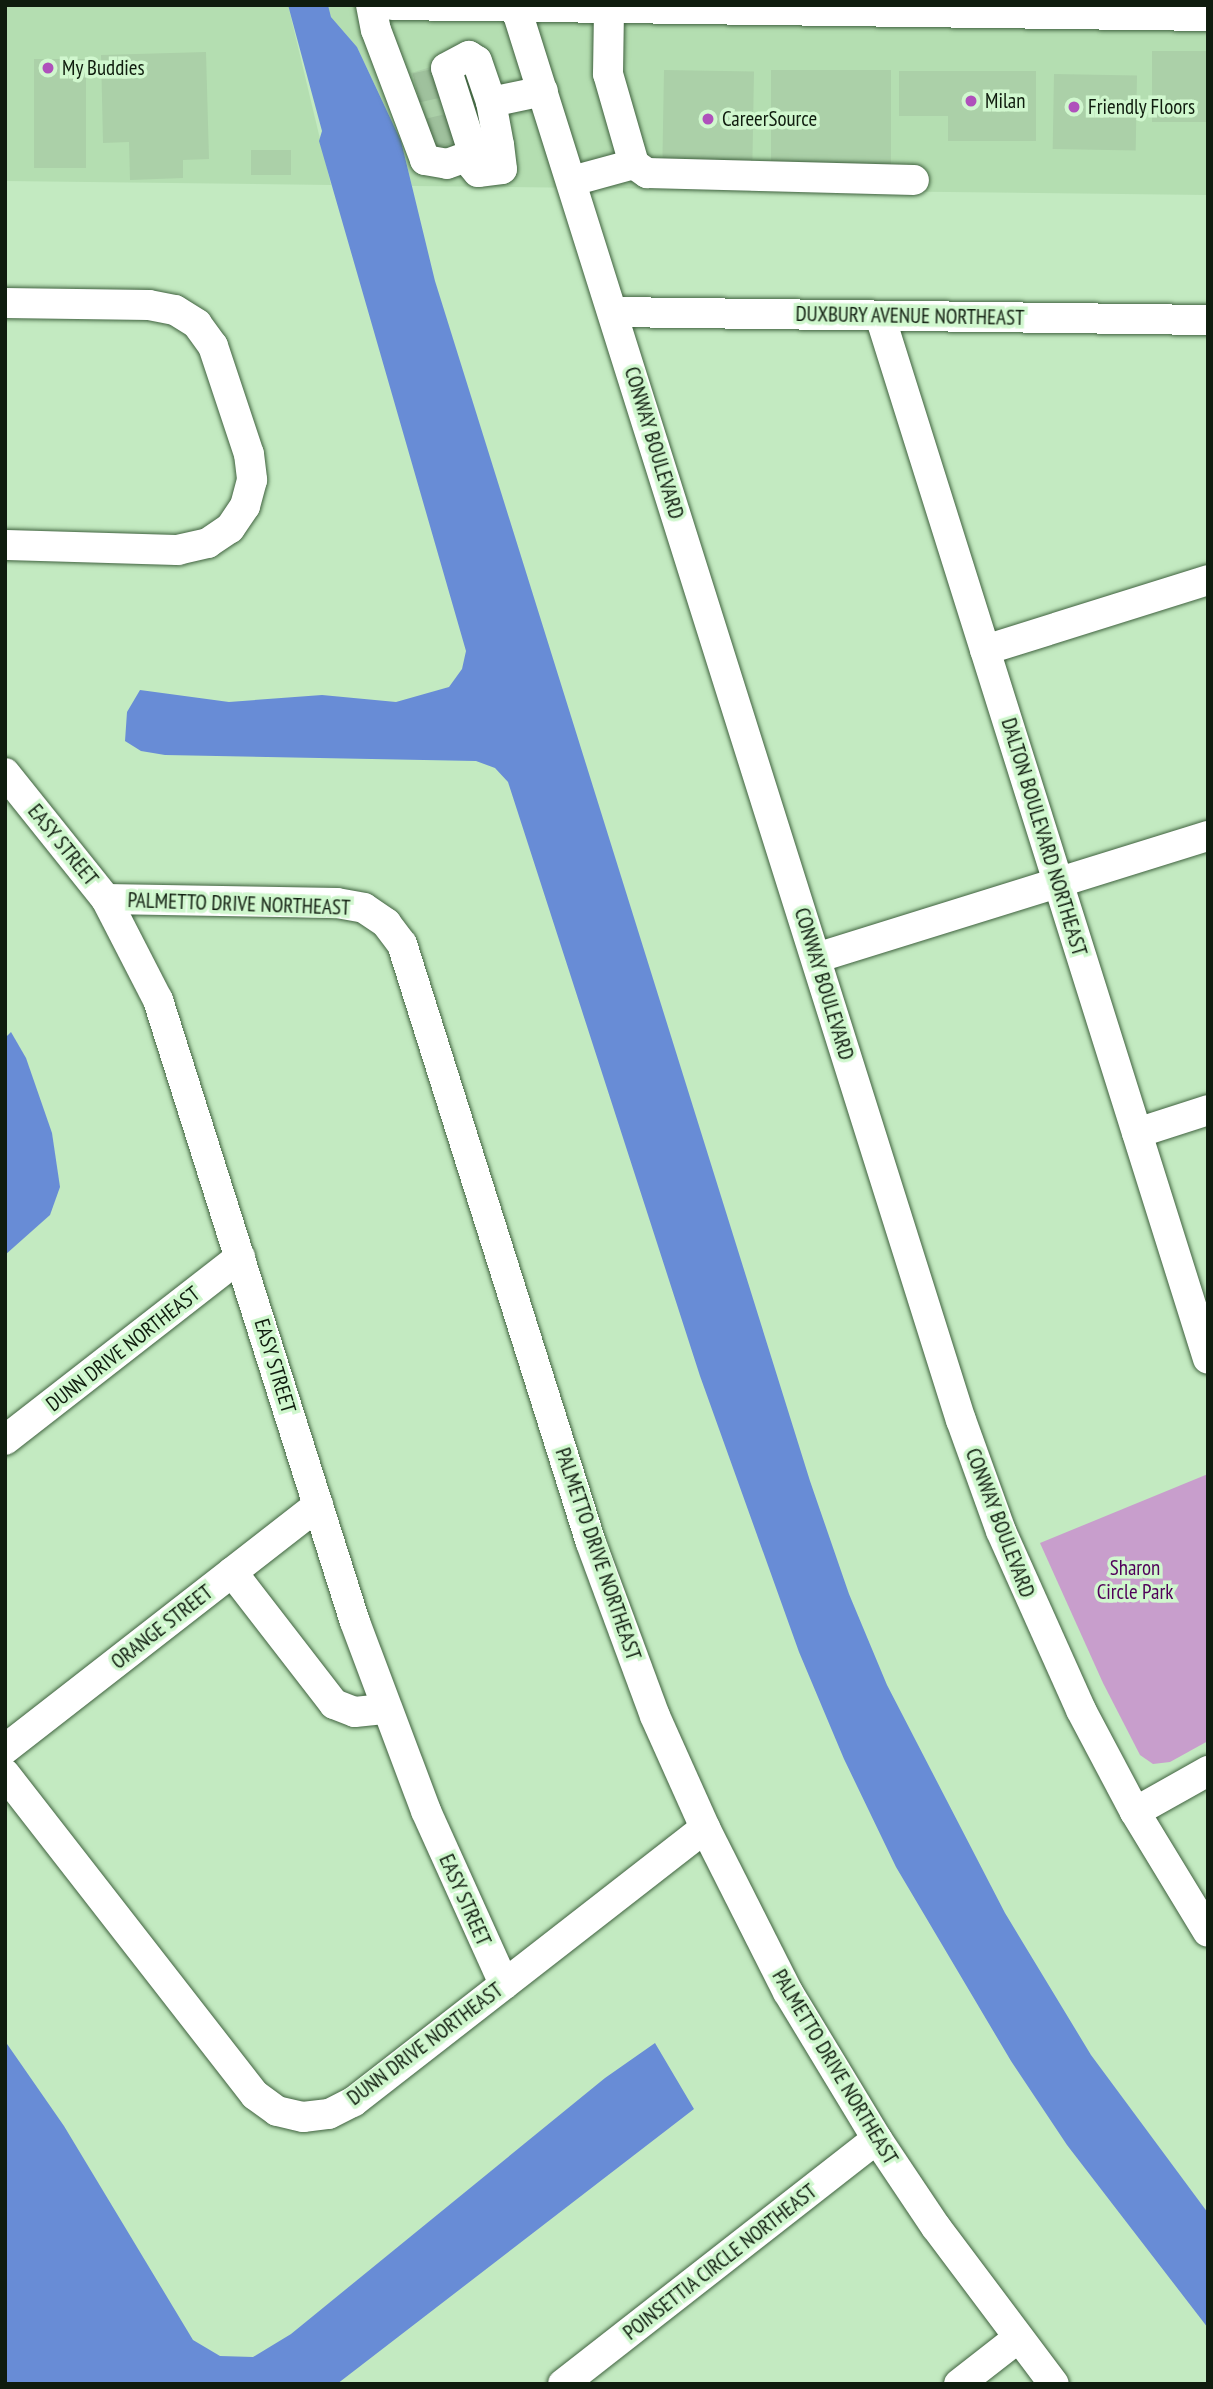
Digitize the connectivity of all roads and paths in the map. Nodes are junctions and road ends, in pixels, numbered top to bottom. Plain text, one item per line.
1 (371, 5) edge
2 (392, 5) edge
3 (516, 6) edge
4 (609, 8) junction
5 (1208, 16) edge
6 (432, 87) junction
7 (543, 91) junction
8 (487, 93) junction
9 (442, 130) junction
10 (480, 153) junction
11 (634, 163) junction
12 (914, 180) dead end
13 (572, 181) junction
14 (5, 303) edge
15 (613, 312) junction
16 (880, 316) junction
17 (1208, 320) edge
18 (5, 545) edge
19 (1208, 580) edge
20 (985, 650) junction
21 (5, 772) edge
22 (1208, 836) edge
23 (1058, 883) junction
24 (106, 900) junction
25 (816, 958) junction
26 (1208, 1110) edge
27 (1136, 1133) junction
28 (240, 1257) junction
29 (1208, 1359) edge
30 (5, 1440) edge
31 (318, 1505) junction
32 (232, 1572) junction
33 (386, 1709) junction
34 (5, 1749) edge
35 (1208, 1771) edge
36 (5, 1774) edge
37 (1135, 1812) junction
38 (705, 1828) junction
39 (1208, 1932) edge
40 (504, 1984) junction
41 (877, 2139) junction
42 (1018, 2338) junction
43 (563, 2384) edge
44 (959, 2384) edge
45 (1054, 2384) edge

1 - 6 street
2 - 3 street
3 - 4 street
3 - 7 street, CONWAY BOULEVARD
4 - 5 street
4 - 11 street
6 - 8 street
6 - 9 street
6 - 9 street
7 - 8 street
7 - 13 street, CONWAY BOULEVARD
8 - 10 street
9 - 10 street
9 - 10 street
11 - 12 street
11 - 13 street
13 - 15 street, CONWAY BOULEVARD
14 - 18 street
15 - 16 street, DUXBURY AVENUE NORTHEAST
15 - 25 street, CONWAY BOULEVARD
16 - 17 street, DUXBURY AVENUE NORTHEAST
16 - 20 street, DALTON BOULEVARD NORTHEAST
19 - 20 street
20 - 23 street, DALTON BOULEVARD NORTHEAST
21 - 24 street, EASY STREET
22 - 23 street
23 - 25 street
23 - 27 street, DALTON BOULEVARD NORTHEAST
24 - 28 street, EASY STREET
24 - 38 street, PALMETTO DRIVE NORTHEAST
25 - 37 street, CONWAY BOULEVARD
26 - 27 street
27 - 29 street, DALTON BOULEVARD NORTHEAST
28 - 30 street, DUNN DRIVE NORTHEAST
28 - 31 street, EASY STREET
31 - 32 street, ORANGE STREET
31 - 33 street, EASY STREET
32 - 33 street
32 - 34 street, ORANGE STREET
33 - 40 street, EASY STREET
35 - 37 street
36 - 40 street, DUNN DRIVE NORTHEAST
37 - 39 street, CONWAY BOULEVARD
38 - 40 street, DUNN DRIVE NORTHEAST
38 - 41 street, PALMETTO DRIVE NORTHEAST
41 - 42 street, PALMETTO DRIVE NORTHEAST
41 - 43 street, POINSETTIA CIRCLE NORTHEAST
42 - 44 street
42 - 45 street, PALMETTO DRIVE NORTHEAST

